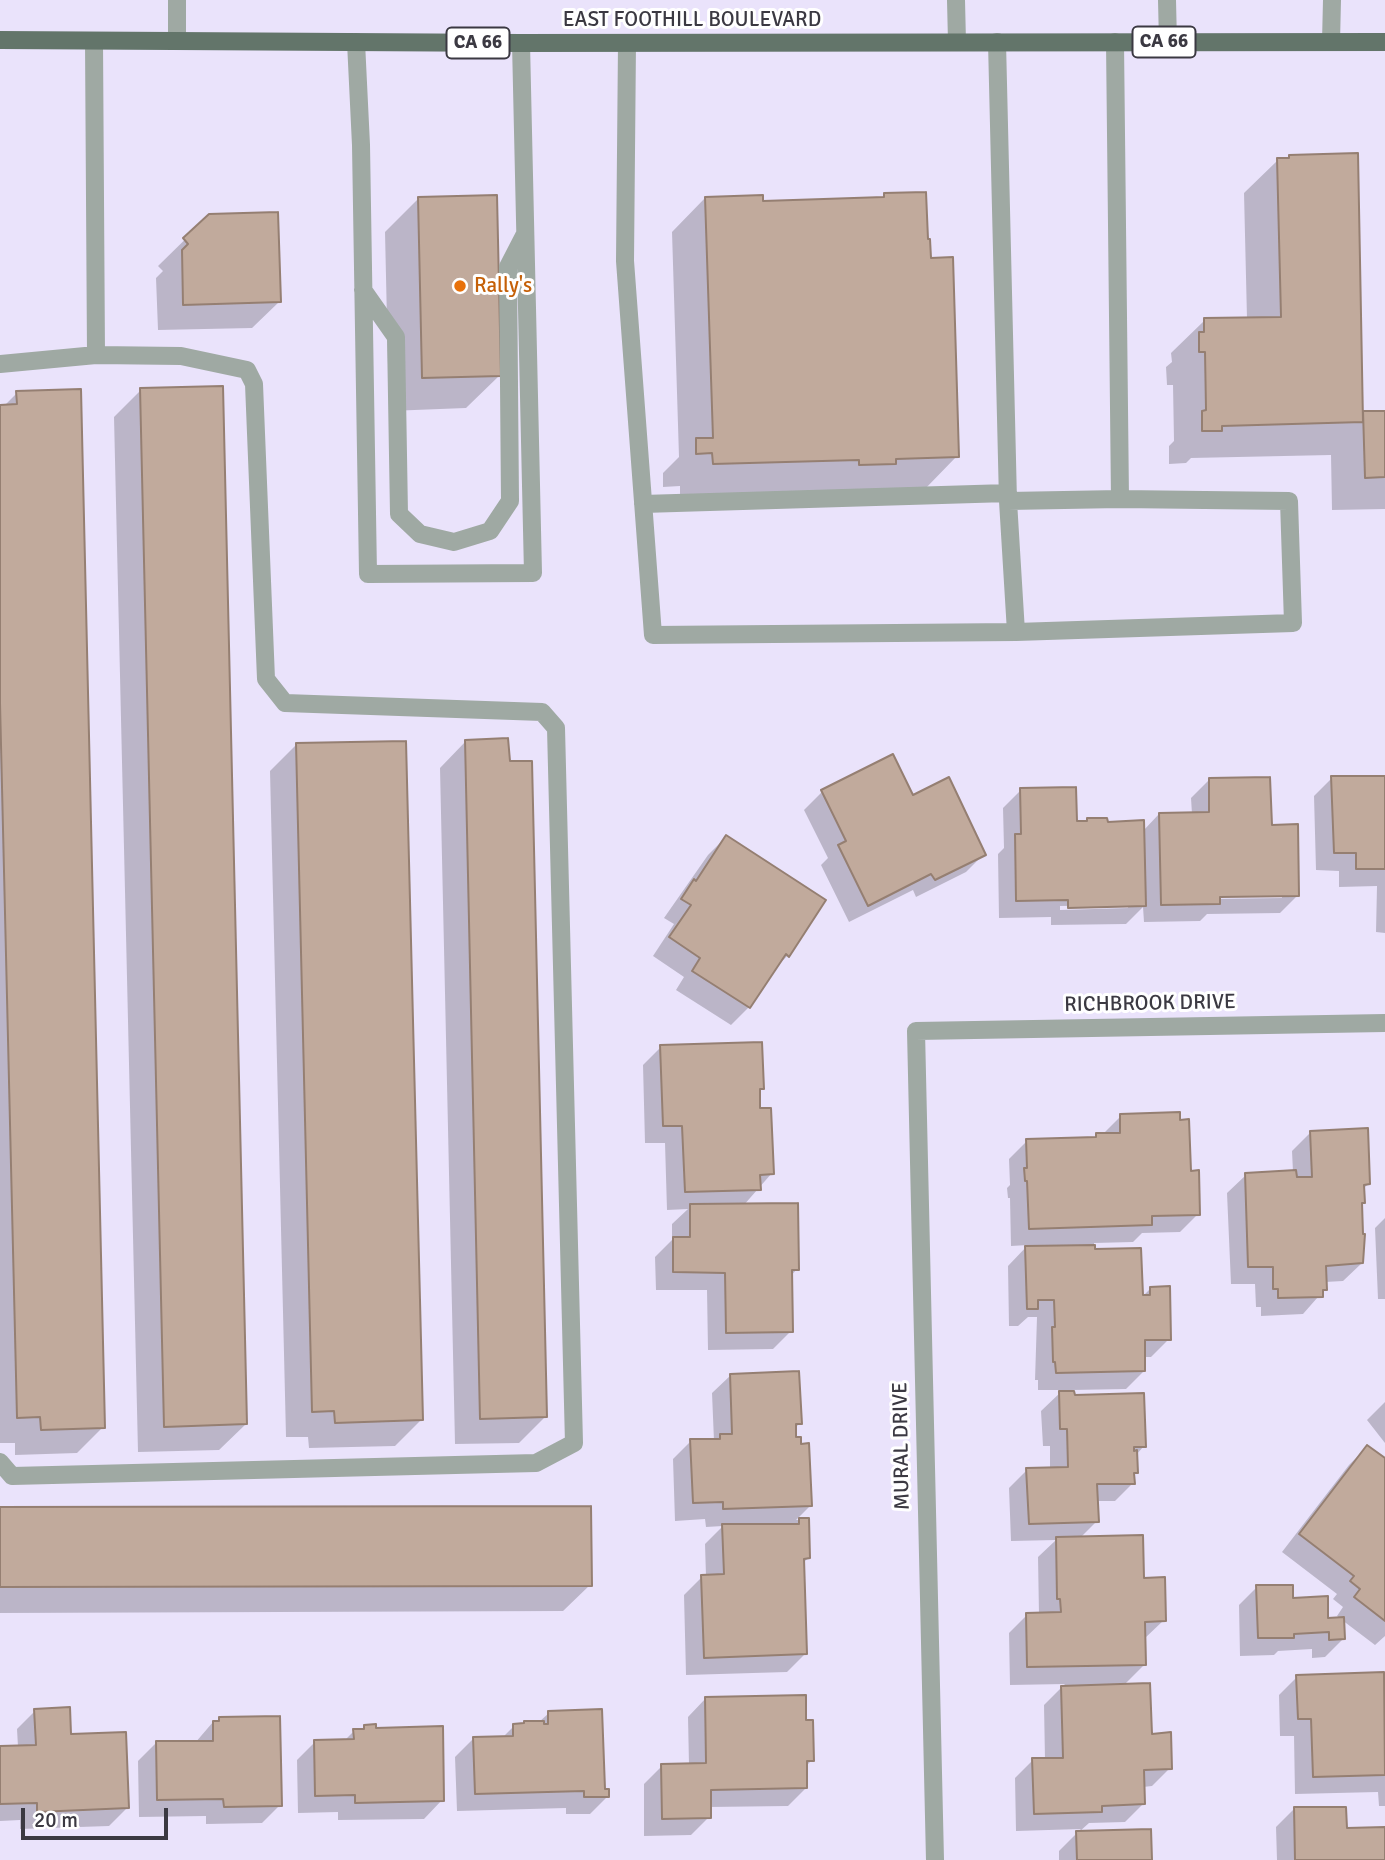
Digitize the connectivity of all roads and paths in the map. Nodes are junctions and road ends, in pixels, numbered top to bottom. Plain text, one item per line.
1 (177, 0) edge
2 (957, 0) edge
3 (1167, 0) edge
4 (1332, 0) edge
5 (0, 40) edge
6 (94, 41) junction
7 (177, 41) junction
8 (356, 42) junction
9 (957, 42) junction
10 (997, 42) junction
11 (1115, 42) junction
12 (1168, 42) junction
13 (1331, 42) junction
14 (1385, 42) edge
15 (521, 43) junction
16 (627, 43) junction
17 (525, 232) junction
18 (363, 290) junction
19 (96, 355) junction
20 (0, 364) edge
21 (1008, 497) junction
22 (1120, 499) junction
23 (643, 504) junction
24 (1016, 632) junction
25 (1385, 1023) edge
26 (916, 1031) joint
27 (0, 1462) edge
28 (935, 1860) edge

1 - 7 street
2 - 9 street
3 - 12 street
4 - 13 street
5 - 6 main road, EAST FOOTHILL BOULEVARD / CA 66
6 - 7 main road, EAST FOOTHILL BOULEVARD / CA 66
6 - 19 street
7 - 8 main road, EAST FOOTHILL BOULEVARD / CA 66
8 - 15 main road, EAST FOOTHILL BOULEVARD / CA 66
8 - 18 street
9 - 10 main road, EAST FOOTHILL BOULEVARD / CA 66
9 - 16 main road, EAST FOOTHILL BOULEVARD / CA 66
10 - 11 main road, EAST FOOTHILL BOULEVARD / CA 66
10 - 21 street
11 - 12 main road, EAST FOOTHILL BOULEVARD / CA 66
11 - 22 street
12 - 13 main road, EAST FOOTHILL BOULEVARD / CA 66
13 - 14 main road, EAST FOOTHILL BOULEVARD / CA 66
15 - 16 main road, EAST FOOTHILL BOULEVARD / CA 66
15 - 17 street
16 - 23 street
17 - 18 street
17 - 18 street
19 - 20 street
19 - 27 street
21 - 22 street
21 - 23 street
21 - 24 street
22 - 24 street
23 - 24 street
25 - 26 street, RICHBROOK DRIVE
26 - 28 street, MURAL DRIVE

